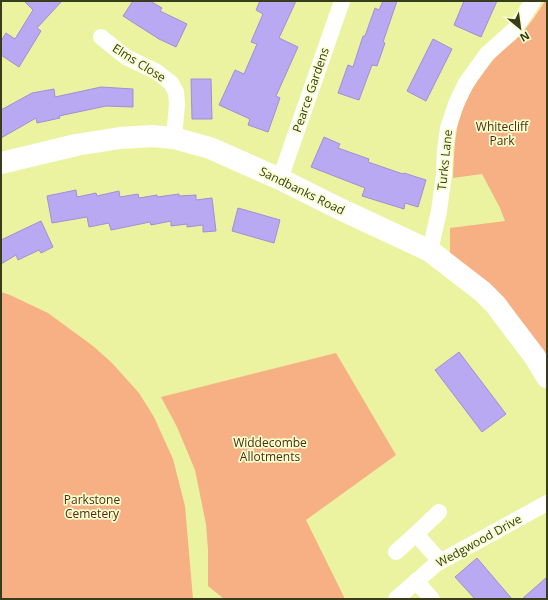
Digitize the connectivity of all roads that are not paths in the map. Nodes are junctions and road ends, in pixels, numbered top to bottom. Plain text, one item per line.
1 (342, 1) edge
2 (533, 1) edge
3 (100, 37) dead end
4 (174, 138) junction
5 (1, 163) edge
6 (280, 178) junction
7 (430, 251) junction
8 (547, 377) edge
9 (547, 503) edge
10 (440, 512) dead end
11 (416, 534) junction
12 (396, 552) dead end
13 (440, 561) junction
14 (416, 581) junction
15 (396, 599) edge
16 (432, 599) edge

1 - 6 street, Pearce Gardens
2 - 7 street, Turks Lane
3 - 4 street, Elms Close
4 - 5 main road, Sandbanks Road
4 - 6 main road, Sandbanks Road
6 - 7 main road, Sandbanks Road
7 - 8 main road, Sandbanks Road
9 - 13 street, Wedgwood Drive
10 - 11 street
11 - 12 street
11 - 13 street
13 - 14 street, Wedgwood Drive
14 - 15 street, Wedgwood Drive
14 - 16 street

